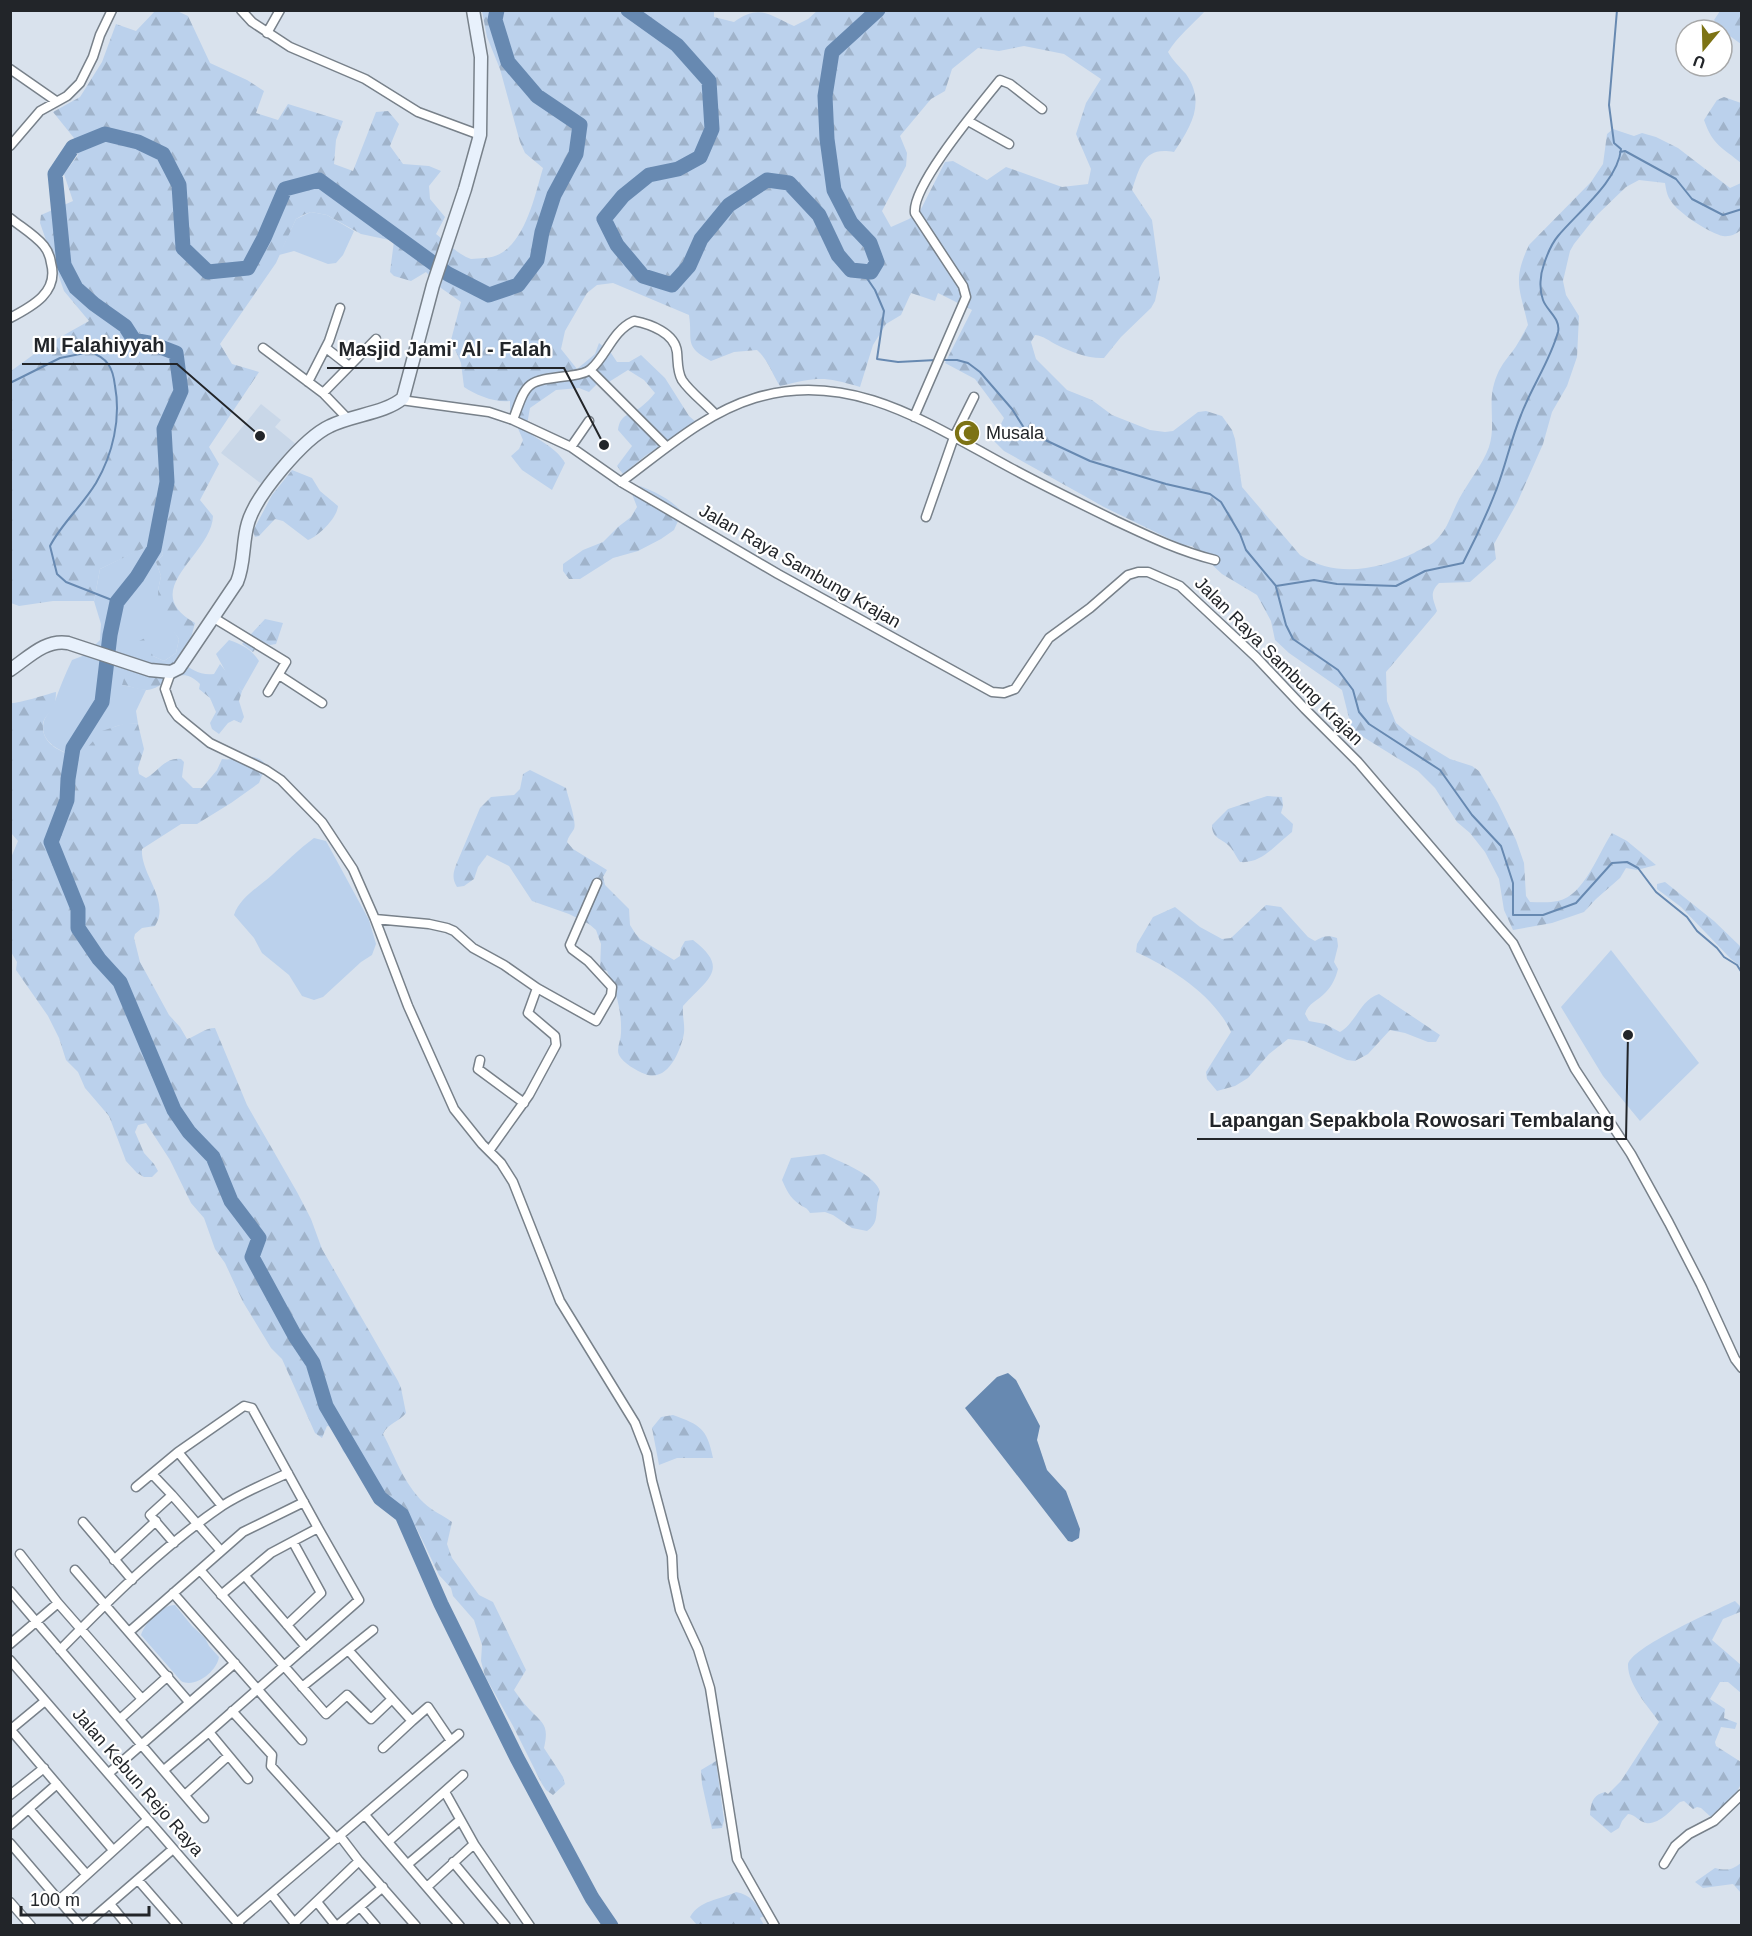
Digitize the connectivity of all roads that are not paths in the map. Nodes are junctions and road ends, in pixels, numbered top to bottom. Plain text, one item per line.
1 (112, 10) edge
2 (280, 10) edge
3 (473, 10) edge
4 (244, 11) edge
5 (267, 33) junction
6 (10, 69) edge
7 (56, 101) junction
8 (1042, 109) dead end
9 (968, 121) junction
10 (480, 135) junction
11 (1009, 144) dead end
12 (10, 146) edge
13 (10, 218) edge
14 (340, 308) dead end
15 (10, 318) edge
16 (376, 339) dead end
17 (263, 348) dead end
18 (326, 348) junction
19 (349, 366) junction
20 (590, 370) junction
21 (308, 382) junction
22 (323, 393) junction
23 (974, 397) dead end
24 (401, 400) junction
25 (715, 414) junction
26 (914, 417) junction
27 (348, 419) junction
28 (513, 420) junction
29 (589, 421) dead end
30 (954, 437) junction
31 (571, 447) junction
32 (667, 447) junction
33 (621, 482) junction
34 (926, 517) dead end
35 (1215, 560) dead end
36 (214, 618) junction
37 (10, 670) edge
38 (171, 672) junction
39 (279, 675) junction
40 (268, 692) dead end
41 (322, 703) dead end
42 (597, 883) dead end
43 (375, 919) junction
44 (537, 988) junction
45 (480, 1060) dead end
46 (524, 1103) junction
47 (489, 1151) junction
48 (1742, 1368) edge
49 (178, 1452) junction
50 (288, 1473) junction
51 (152, 1474) junction
52 (136, 1487) dead end
53 (172, 1495) junction
54 (304, 1502) junction
55 (222, 1506) junction
56 (156, 1521) junction
57 (82, 1522) dead end
58 (197, 1525) junction
59 (318, 1528) junction
60 (293, 1542) junction
61 (174, 1543) junction
62 (221, 1551) junction
63 (20, 1554) dead end
64 (114, 1560) junction
65 (75, 1570) dead end
66 (200, 1570) junction
67 (244, 1576) junction
68 (132, 1580) junction
69 (10, 1592) edge
70 (174, 1593) junction
71 (222, 1595) junction
72 (58, 1603) junction
73 (105, 1604) junction
74 (37, 1622) junction
75 (287, 1625) junction
76 (81, 1629) junction
77 (373, 1630) dead end
78 (129, 1632) junction
79 (10, 1644) edge
80 (306, 1647) junction
81 (60, 1650) junction
82 (349, 1651) junction
83 (10, 1660) edge
84 (235, 1663) junction
85 (283, 1665) junction
86 (168, 1676) junction
87 (302, 1687) junction
88 (258, 1688) junction
89 (142, 1699) junction
90 (392, 1699) junction
91 (45, 1701) junction
92 (189, 1702) junction
93 (232, 1711) junction
94 (120, 1719) junction
95 (412, 1721) junction
96 (11, 1729) edge
97 (209, 1732) junction
98 (459, 1734) dead end
99 (302, 1740) dead end
100 (451, 1741) junction
101 (142, 1745) junction
102 (382, 1748) dead end
103 (228, 1755) junction
104 (44, 1768) junction
105 (164, 1770) junction
106 (109, 1773) junction
107 (463, 1775) dead end
108 (248, 1779) dead end
109 (57, 1784) junction
110 (445, 1792) junction
111 (1742, 1794) edge
112 (10, 1795) edge
113 (185, 1795) junction
114 (29, 1809) junction
115 (365, 1815) junction
116 (204, 1818) dead end
117 (147, 1820) junction
118 (460, 1820) junction
119 (10, 1825) edge
120 (339, 1837) junction
121 (389, 1841) junction
122 (10, 1843) edge
123 (474, 1844) junction
124 (173, 1849) junction
125 (113, 1850) junction
126 (359, 1862) junction
127 (453, 1863) junction
128 (408, 1864) junction
129 (1664, 1864) dead end
130 (86, 1874) junction
131 (138, 1880) junction
132 (383, 1887) junction
133 (427, 1887) junction
134 (272, 1895) junction
135 (59, 1900) junction
136 (10, 1902) edge
137 (317, 1902) junction
138 (111, 1904) junction
139 (360, 1907) junction
140 (14, 1913) edge
141 (239, 1924) edge
142 (295, 1924) edge
143 (31, 1926) edge
144 (82, 1926) edge
145 (128, 1926) edge
146 (178, 1926) edge
147 (337, 1926) edge
148 (376, 1926) edge
149 (416, 1926) edge
150 (460, 1926) edge
151 (506, 1926) edge
152 (530, 1926) edge
153 (775, 1926) edge

1 - 7 street
2 - 5 street
3 - 10 main road
4 - 5 street
5 - 10 street
6 - 7 street
7 - 12 street
8 - 9 street
9 - 11 street
9 - 26 street
10 - 24 main road
13 - 15 street
14 - 18 street
16 - 19 street
17 - 21 street
18 - 19 street
18 - 21 street
19 - 22 street
20 - 25 street
20 - 28 street
20 - 32 street
21 - 22 street
22 - 27 street
23 - 30 street
24 - 27 main road
24 - 28 street, Jalan Raya Sambung Krajan
25 - 26 street
25 - 32 street
26 - 30 street
27 - 36 main road
28 - 31 street, Jalan Raya Sambung Krajan
29 - 31 street
30 - 34 street
30 - 35 street
31 - 33 street, Jalan Raya Sambung Krajan
32 - 33 street
33 - 48 street, Jalan Raya Sambung Krajan
36 - 38 main road
36 - 39 street
37 - 38 main road
38 - 43 street
39 - 40 street
39 - 41 street
42 - 44 street
43 - 44 street
43 - 47 street
44 - 46 street
45 - 46 street
46 - 47 street
47 - 153 street
49 - 50 street
49 - 51 street
49 - 55 street
50 - 54 street
50 - 55 street
51 - 52 street
51 - 53 street
53 - 56 street
53 - 58 street
54 - 59 street
54 - 62 street
55 - 58 street
56 - 61 street
56 - 64 street
57 - 64 street
58 - 61 street
58 - 62 street
59 - 60 street
59 - 80 street
60 - 67 street
60 - 75 street
61 - 68 street
62 - 66 street
63 - 72 street
64 - 68 street
65 - 73 street
66 - 70 street
66 - 71 street
67 - 71 street
67 - 75 street
68 - 73 street
69 - 74 street
70 - 78 street
70 - 84 street
71 - 85 street
72 - 74 street
72 - 76 street
73 - 76 street
73 - 78 street
74 - 79 street
74 - 81 street
75 - 80 street
76 - 81 street
76 - 89 street
77 - 82 street
78 - 86 street
80 - 85 street
81 - 94 street
82 - 87 street
82 - 90 street
83 - 91 street, Jalan Kebun Rejo Raya
84 - 88 street
84 - 92 street
85 - 87 street
85 - 88 street
86 - 89 street
86 - 92 street
87 - 90 street
88 - 93 street
88 - 99 street
89 - 94 street
90 - 95 street
91 - 96 street
91 - 106 street, Jalan Kebun Rejo Raya
92 - 101 street
93 - 97 street
93 - 120 street
94 - 101 street
95 - 100 street
95 - 102 street
96 - 104 street
97 - 103 street
97 - 105 street
98 - 100 street
100 - 115 street
101 - 105 street
101 - 106 street
103 - 108 street
103 - 113 street
104 - 109 street
104 - 112 street
105 - 113 street
106 - 117 street, Jalan Kebun Rejo Raya
107 - 110 street
109 - 114 street
109 - 125 street
110 - 118 street
110 - 121 street
111 - 129 street
113 - 116 street
114 - 119 street
114 - 130 street
115 - 120 street
115 - 121 street
117 - 124 street, Jalan Kebun Rejo Raya
117 - 125 street
118 - 123 street
118 - 128 street
120 - 126 street
120 - 134 street
121 - 128 street
122 - 135 street
123 - 127 street
123 - 152 street
124 - 131 street
124 - 141 street, Jalan Kebun Rejo Raya
125 - 130 street
126 - 132 street
126 - 137 street
127 - 133 street
127 - 151 street
128 - 133 street
130 - 135 street
131 - 138 street
131 - 146 street
132 - 139 street
132 - 149 street
133 - 150 street
134 - 141 street
134 - 142 street
135 - 144 street
136 - 140 street
137 - 142 street
137 - 147 street
138 - 144 street
138 - 145 street
139 - 147 street
139 - 148 street
140 - 143 street

